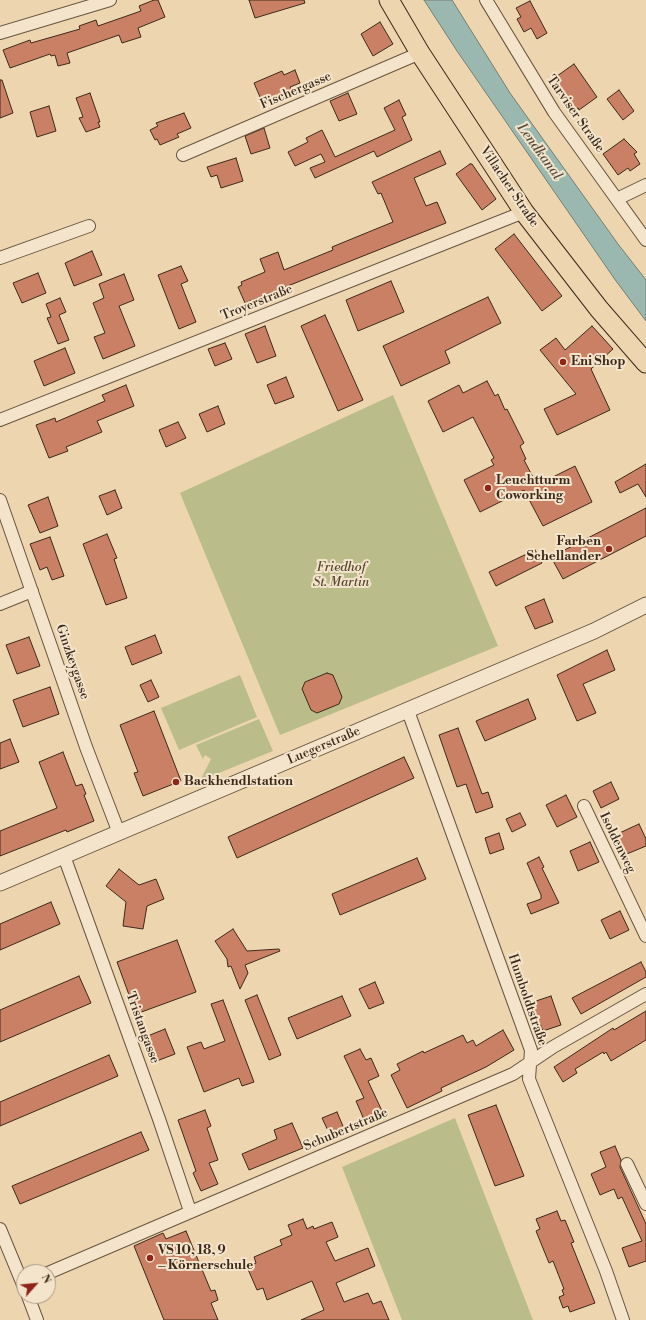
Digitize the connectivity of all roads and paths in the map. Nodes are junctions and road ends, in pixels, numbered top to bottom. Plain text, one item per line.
1 (110, 0) edge
2 (389, 0) edge
3 (486, 0) edge
4 (0, 33) edge
5 (420, 53) junction
6 (183, 156) dead end
7 (646, 185) edge
8 (618, 199) junction
9 (524, 212) junction
10 (89, 226) dead end
11 (646, 240) edge
12 (0, 258) edge
13 (646, 363) edge
14 (0, 420) edge
15 (0, 500) edge
16 (32, 591) junction
17 (0, 604) edge
18 (646, 605) edge
19 (408, 711) junction
20 (584, 806) dead end
21 (119, 833) junction
22 (64, 856) junction
23 (0, 883) edge
24 (646, 936) edge
25 (646, 994) edge
26 (530, 1063) junction
27 (627, 1164) dead end
28 (646, 1204) edge
29 (190, 1211) junction
30 (0, 1229) edge
31 (16, 1266) edge
32 (56, 1270) edge
33 (31, 1304) edge
34 (37, 1320) edge
35 (623, 1320) edge

1 - 4 street
2 - 5 main road, Villacher Straße
3 - 8 street, Tarviser Straße
5 - 6 street, Fischergasse
5 - 9 main road, Villacher Straße
7 - 8 street
8 - 11 street, Tarviser Straße
9 - 13 main road, Villacher Straße
9 - 14 street, Troyerstraße
10 - 12 street
15 - 16 street, Ginzkeygasse
16 - 17 street
16 - 21 street, Ginzkeygasse
18 - 19 street, Luegerstraße
19 - 21 street, Luegerstraße
19 - 26 street, Humboldtstraße
20 - 24 street, Isoldenweg
21 - 22 street, Luegerstraße
22 - 23 street, Luegerstraße
22 - 29 street, Tristangasse
25 - 26 street, Schubertstraße
26 - 29 street, Schubertstraße
26 - 35 street, Humboldtstraße
27 - 28 street
29 - 32 street, Schubertstraße
30 - 31 street
33 - 34 street

